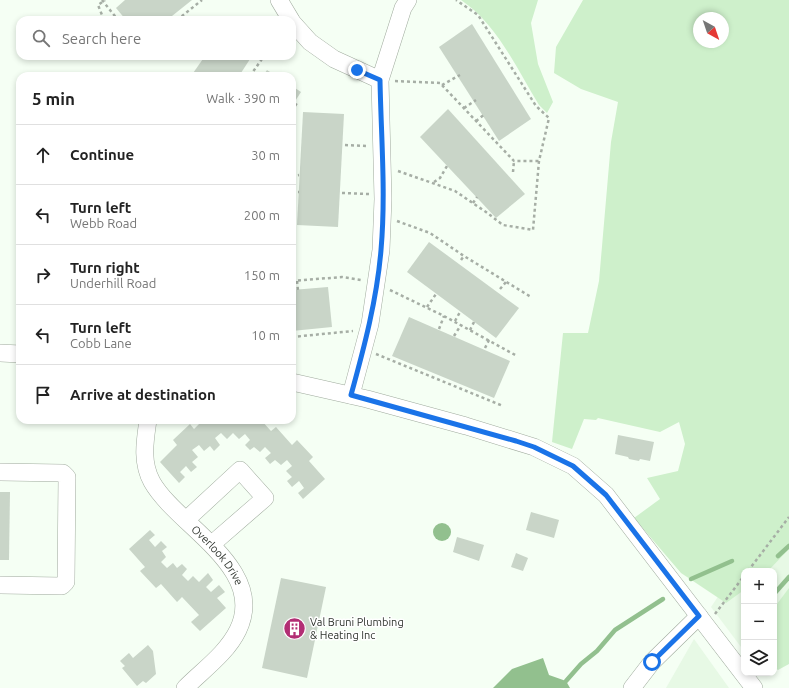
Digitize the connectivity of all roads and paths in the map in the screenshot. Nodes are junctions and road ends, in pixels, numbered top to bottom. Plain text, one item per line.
1 (202, 0) edge
2 (279, 0) edge
3 (408, 0) edge
4 (456, 0) edge
5 (103, 1) edge
6 (102, 16) edge
7 (115, 16) edge
8 (182, 16) edge
9 (288, 16) edge
10 (296, 27) edge
11 (261, 60) edge
12 (253, 72) edge
13 (460, 75) dead end
14 (387, 80) junction
15 (442, 86) junction
16 (476, 100) dead end
17 (298, 101) dead end
18 (296, 104) edge
19 (464, 108) junction
20 (485, 114) dead end
21 (476, 121) junction
22 (345, 145) dead end
23 (371, 146) dead end
24 (514, 161) junction
25 (539, 161) junction
26 (447, 166) dead end
27 (397, 170) dead end
28 (513, 172) dead end
29 (296, 175) edge
30 (299, 175) dead end
31 (434, 182) junction
32 (342, 193) dead end
33 (370, 194) dead end
34 (477, 198) dead end
35 (473, 203) junction
36 (391, 219) dead end
37 (464, 256) junction
38 (461, 260) dead end
39 (297, 280) joint
40 (367, 281) dead end
41 (506, 282) junction
42 (388, 289) dead end
43 (500, 289) dead end
44 (298, 291) dead end
45 (436, 294) dead end
46 (532, 297) dead end
47 (427, 307) junction
48 (460, 312) dead end
49 (444, 316) junction
50 (455, 321) junction
51 (474, 322) dead end
52 (461, 324) junction
53 (439, 329) dead end
54 (358, 330) dead end
55 (470, 330) junction
56 (306, 335) dead end
57 (301, 336) junction
58 (454, 336) dead end
59 (296, 337) edge
60 (489, 340) junction
61 (485, 348) dead end
62 (373, 352) dead end
63 (0, 353) edge
64 (16, 354) edge
65 (517, 356) dead end
66 (296, 383) edge
67 (351, 395) junction
68 (503, 406) dead end
69 (148, 424) edge
70 (0, 472) edge
71 (789, 517) edge
72 (186, 520) junction
73 (212, 544) junction
74 (750, 568) edge
75 (741, 579) edge
76 (0, 585) edge
77 (703, 621) junction
78 (185, 688) edge
79 (632, 688) edge
80 (754, 688) edge

1 - 8 path
2 - 9 street
3 - 14 street
4 - 25 path
5 - 6 path
5 - 7 path
10 - 14 street
11 - 12 path
13 - 15 path
14 - 15 path
14 - 67 street
15 - 19 path
16 - 19 path
17 - 18 path
19 - 21 path
20 - 21 path
21 - 24 path
22 - 23 path
24 - 25 path
24 - 28 path
25 - 35 path
26 - 31 path
27 - 31 path
29 - 30 path
31 - 35 path
32 - 33 path
34 - 35 path
36 - 37 path
37 - 38 path
37 - 41 path
39 - 40 path
39 - 44 path
41 - 43 path
41 - 46 path
42 - 47 path
45 - 47 path
47 - 49 path
48 - 50 path
49 - 50 path
49 - 53 path
50 - 52 path
51 - 55 path
52 - 55 path
52 - 58 path
54 - 57 path
55 - 60 path
56 - 57 path
57 - 59 path
60 - 61 path
60 - 65 path
62 - 68 path
63 - 64 street
66 - 67 street
67 - 77 street
69 - 72 street, Overlook Drive
70 - 76 street
71 - 74 path
72 - 73 street, Overlook Drive
72 - 73 street
73 - 78 street, Overlook Drive
75 - 77 path
77 - 79 street
77 - 80 street

